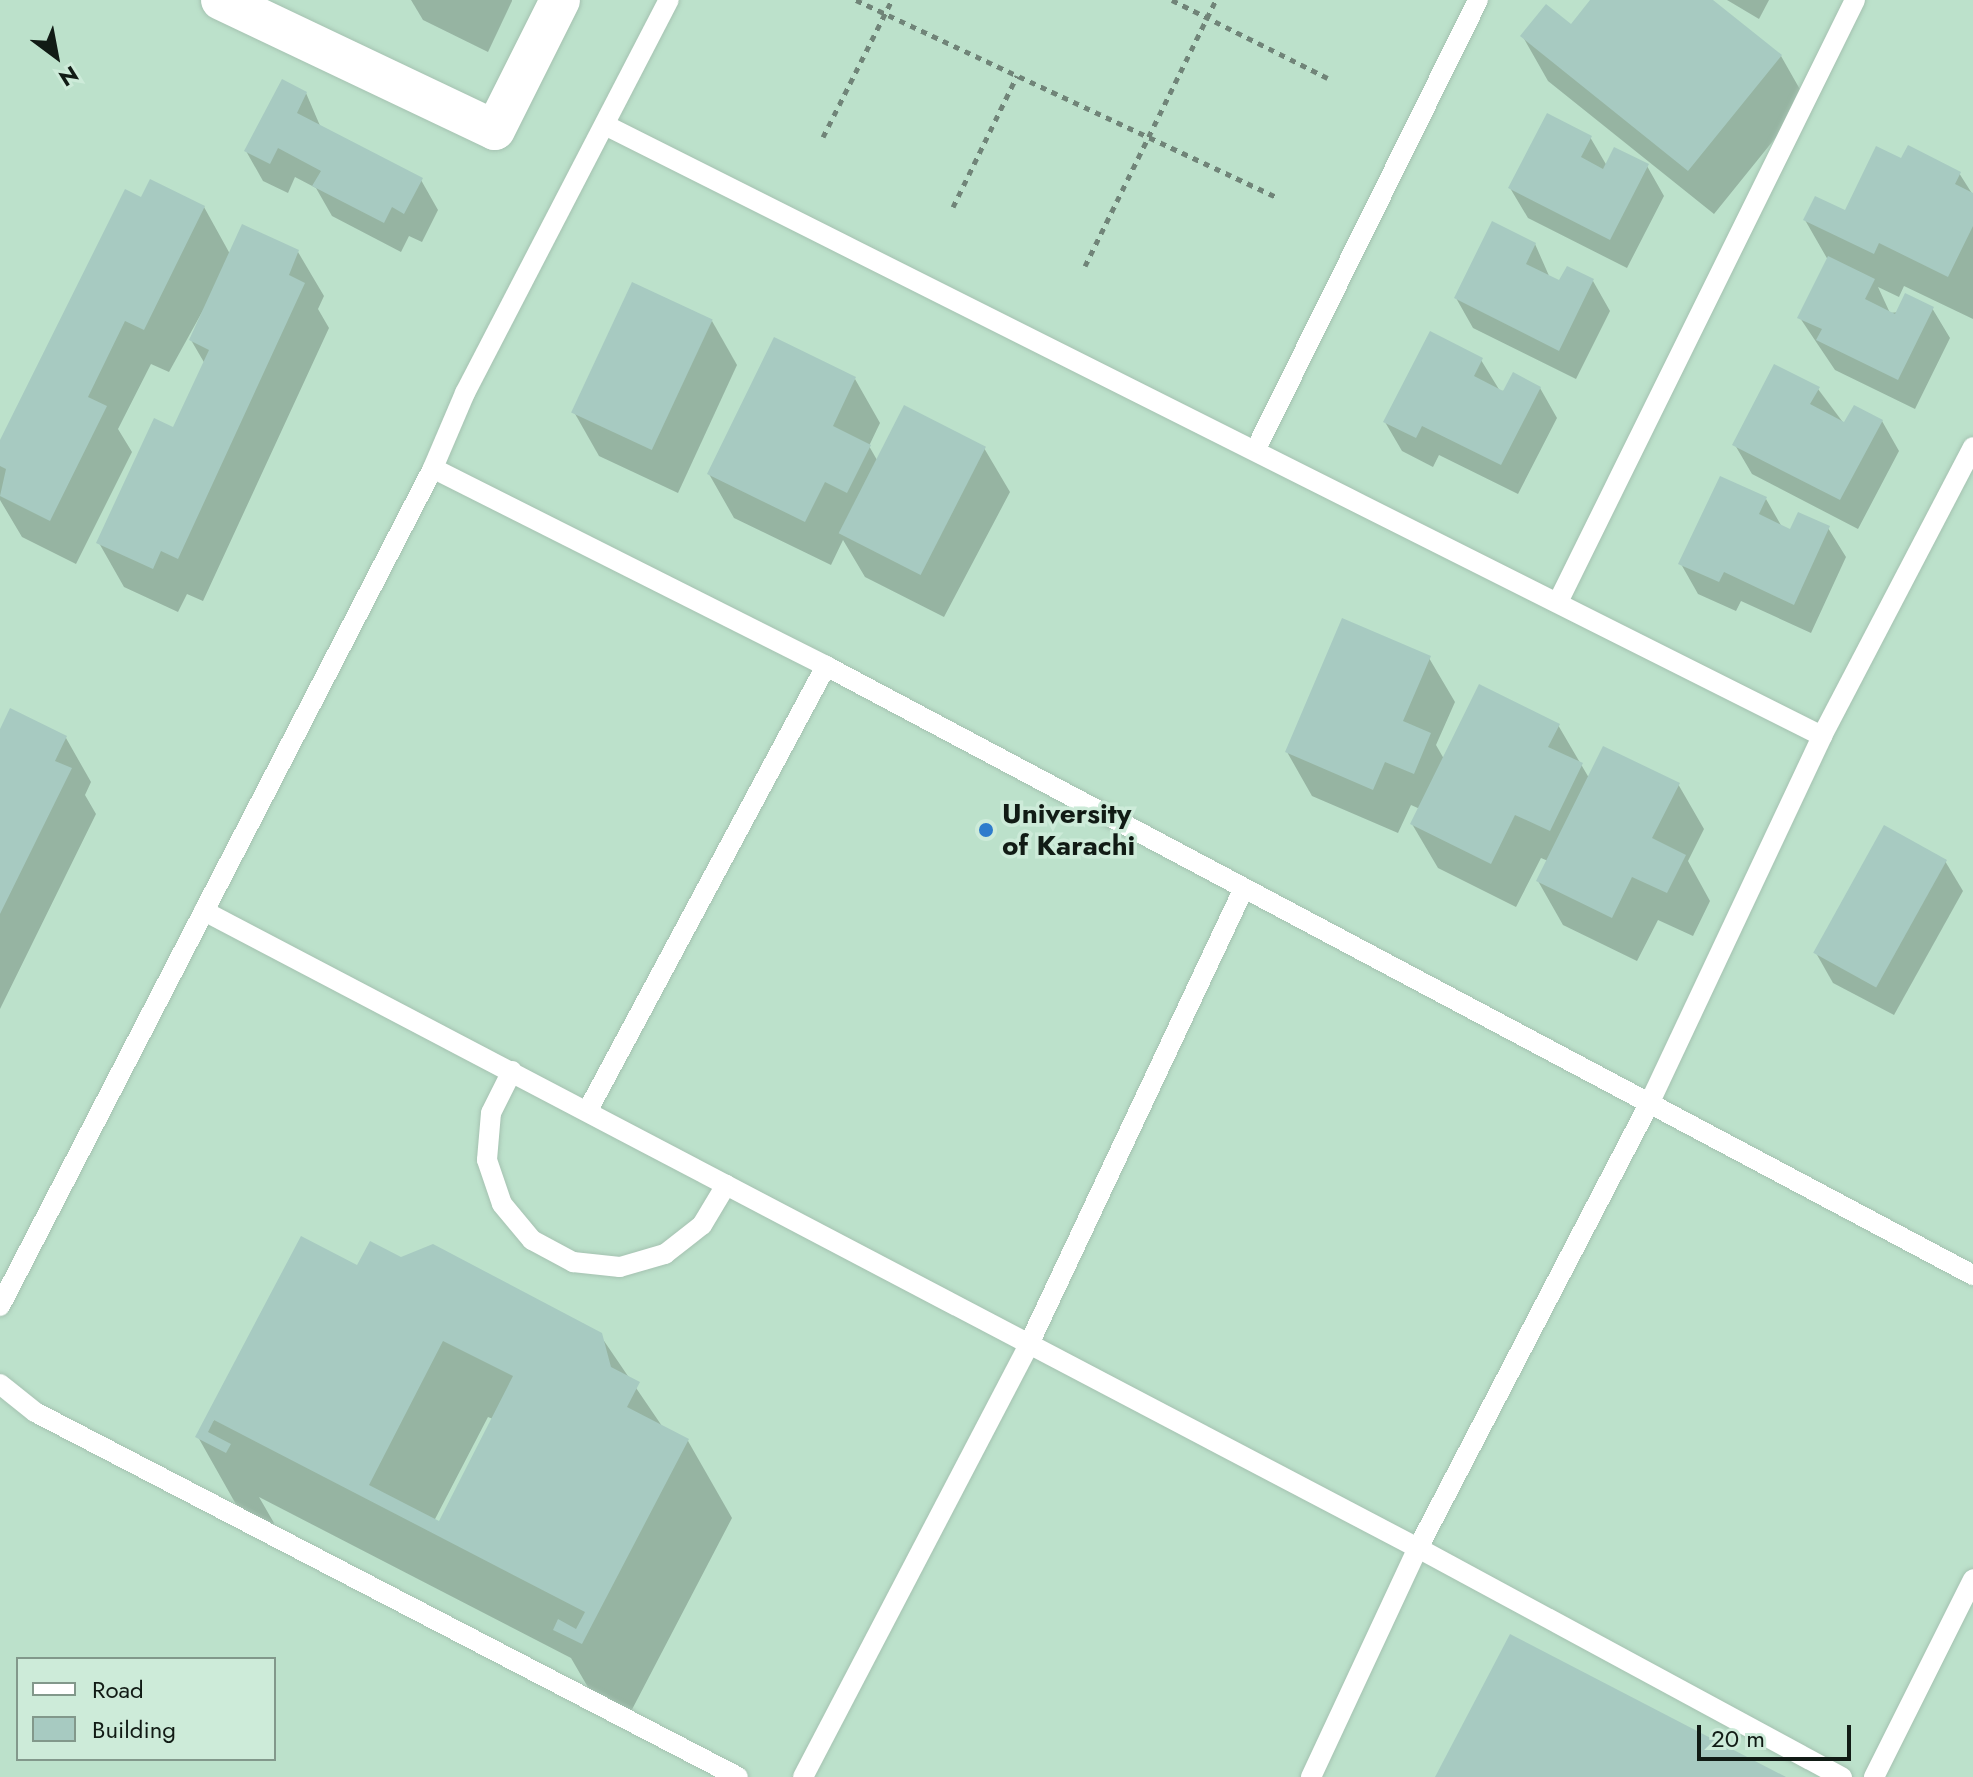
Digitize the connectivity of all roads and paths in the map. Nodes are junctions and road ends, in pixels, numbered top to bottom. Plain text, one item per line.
1 (221, 0) edge
2 (560, 0) edge
3 (669, 0) edge
4 (856, 0) edge
5 (892, 0) edge
6 (1172, 0) edge
7 (1216, 0) edge
8 (1478, 0) edge
9 (1855, 0) edge
10 (885, 14) junction
11 (1207, 18) junction
12 (1017, 76) junction
13 (1328, 78) dead end
14 (605, 125) junction
15 (823, 137) dead end
16 (1150, 138) junction
17 (1277, 197) dead end
18 (953, 207) dead end
19 (1085, 266) dead end
20 (1973, 447) edge
21 (1256, 449) junction
22 (433, 468) junction
23 (1558, 602) junction
24 (826, 666) junction
25 (1822, 736) junction
26 (1244, 888) junction
27 (204, 911) junction
28 (512, 1071) junction
29 (1649, 1104) junction
30 (588, 1110) junction
31 (726, 1185) junction
32 (1973, 1275) edge
33 (0, 1306) edge
34 (1028, 1346) junction
35 (0, 1384) edge
36 (1418, 1548) junction
37 (1973, 1579) edge
38 (738, 1777) edge
39 (803, 1777) edge
40 (1311, 1777) edge
41 (1842, 1777) edge
42 (1874, 1777) edge

1 - 2 street
3 - 14 lane
4 - 10 path
5 - 10 path
6 - 11 path
7 - 11 path
8 - 21 lane
9 - 23 lane
10 - 12 path
10 - 15 path
11 - 13 path
11 - 16 path
12 - 16 path
12 - 18 path
14 - 21 lane
14 - 22 lane
16 - 17 path
16 - 19 path
20 - 25 lane
21 - 23 lane
22 - 24 lane
22 - 27 lane
23 - 25 lane
24 - 26 lane
24 - 30 lane
25 - 29 lane
26 - 29 lane
26 - 34 lane
27 - 28 lane
27 - 33 lane
28 - 30 lane
28 - 31 lane
29 - 32 lane
29 - 36 lane
30 - 31 lane
31 - 34 lane
34 - 36 lane
34 - 39 lane
35 - 38 lane
36 - 40 lane
36 - 41 lane
37 - 42 lane

